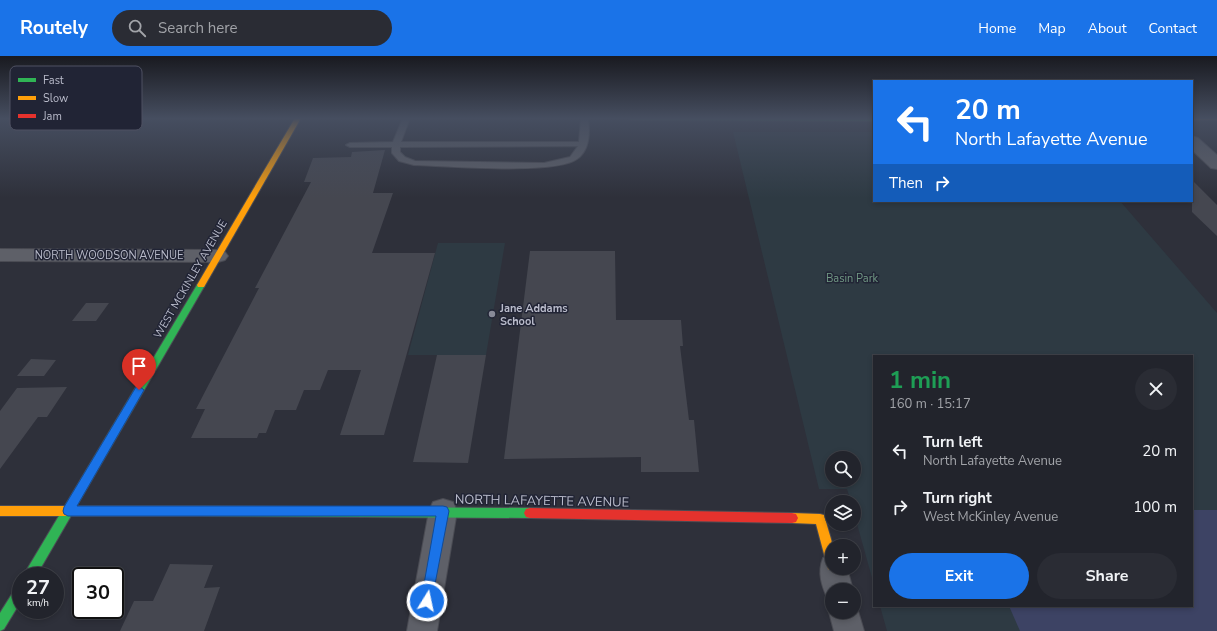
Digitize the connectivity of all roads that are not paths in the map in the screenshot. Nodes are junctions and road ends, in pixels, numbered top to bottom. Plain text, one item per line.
1 (396, 144) edge
2 (584, 144) edge
3 (283, 145) edge
4 (350, 145) dead end
5 (358, 145) edge
6 (1196, 145) edge
7 (1217, 164) edge
8 (0, 255) edge
9 (218, 256) junction
10 (0, 511) edge
11 (68, 511) junction
12 (443, 511) junction
13 (825, 539) edge
14 (34, 567) edge
15 (12, 605) edge
16 (846, 619) edge
17 (0, 625) edge
18 (422, 631) edge
19 (849, 631) edge

1 - 2 lane
3 - 9 street, WEST MCKINLEY AVENUE
4 - 5 lane
6 - 7 street
8 - 9 street, NORTH WOODSON AVENUE
9 - 11 street, WEST MCKINLEY AVENUE
10 - 11 street, NORTH LAFAYETTE AVENUE
11 - 12 street, NORTH LAFAYETTE AVENUE
11 - 14 street, WEST MCKINLEY AVENUE
12 - 13 street, NORTH LAFAYETTE AVENUE
12 - 18 street
15 - 17 street
16 - 19 street

